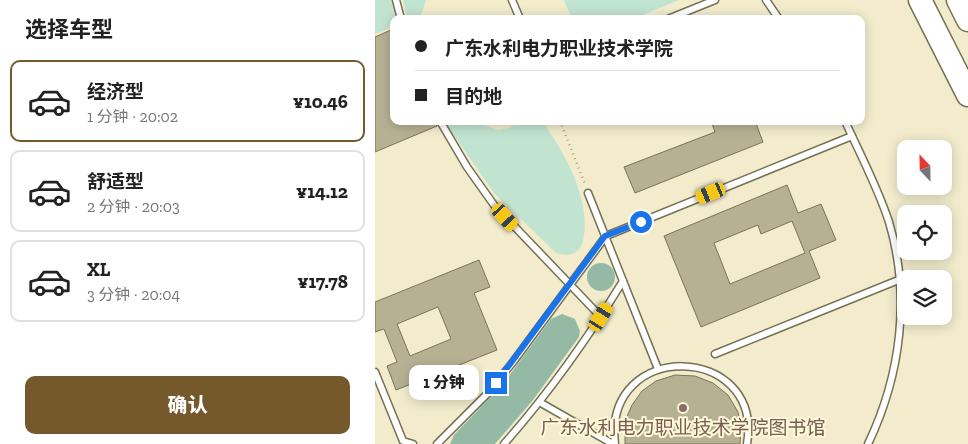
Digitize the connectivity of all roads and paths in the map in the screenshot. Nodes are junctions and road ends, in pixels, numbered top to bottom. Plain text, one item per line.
1 (396, 0) edge
2 (512, 0) edge
3 (715, 0) edge
4 (766, 0) edge
5 (920, 0) edge
6 (958, 0) edge
7 (400, 15) edge
8 (518, 15) edge
9 (678, 15) edge
10 (776, 15) edge
11 (968, 20) edge
12 (968, 95) edge
13 (442, 125) edge
14 (562, 125) edge
15 (847, 125) edge
16 (852, 136) junction
17 (588, 193) joint
18 (605, 236) junction
19 (899, 270) edge
20 (623, 280) junction
21 (897, 282) edge
22 (569, 286) junction
23 (601, 317) junction
24 (900, 325) edge
25 (715, 354) dead end
26 (658, 369) junction
27 (375, 372) edge
28 (541, 403) junction
29 (413, 444) edge
30 (437, 444) edge
31 (504, 444) edge
32 (614, 444) edge
33 (747, 444) edge
34 (867, 444) edge

1 - 7 lane
2 - 8 lane
3 - 9 lane
4 - 10 lane
5 - 12 highway
6 - 11 highway
13 - 22 lane
14 - 17 path
15 - 16 lane
16 - 18 lane
16 - 19 lane
17 - 18 lane
18 - 20 lane
18 - 22 lane
20 - 23 lane
20 - 26 lane
21 - 25 lane
22 - 23 lane
22 - 30 lane
23 - 28 lane
24 - 34 lane
26 - 32 lane
26 - 33 lane
27 - 29 lane
28 - 31 lane
28 - 32 lane

